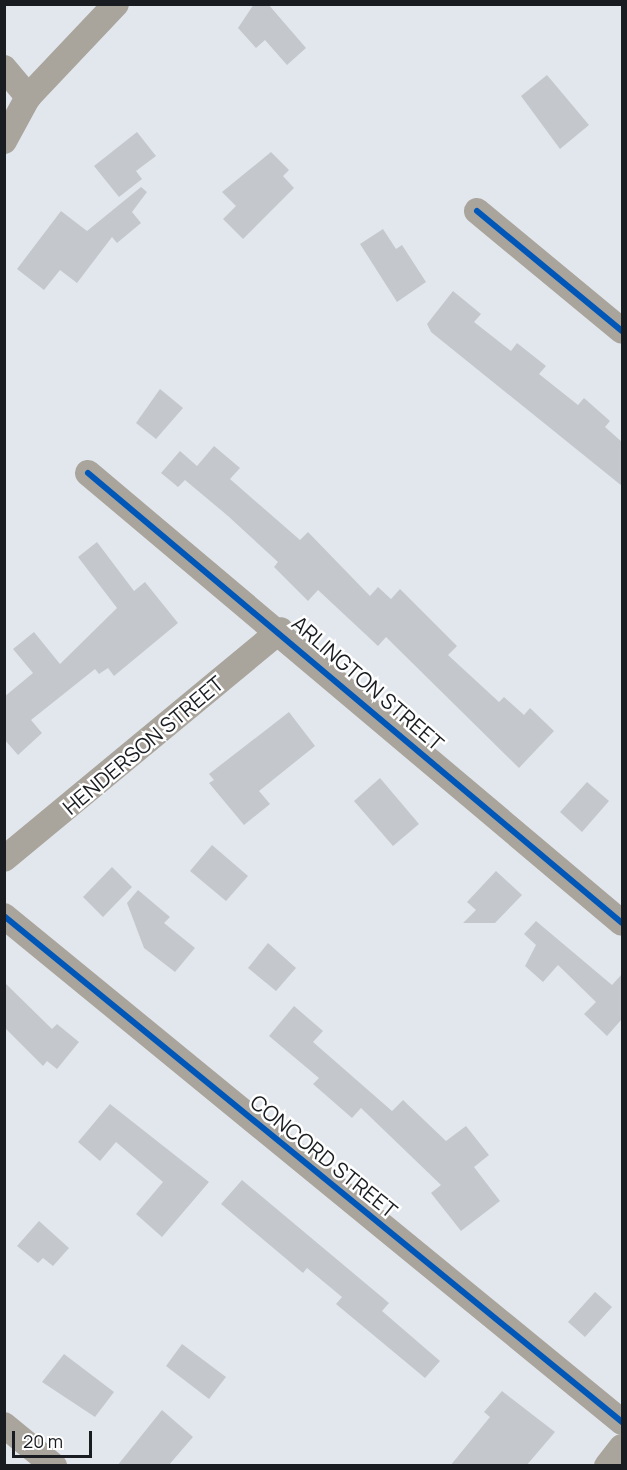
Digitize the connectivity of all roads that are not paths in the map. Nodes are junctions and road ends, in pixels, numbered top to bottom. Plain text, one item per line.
1 (116, 4) edge
2 (4, 68) edge
3 (28, 97) junction
4 (4, 141) edge
5 (477, 211) dead end
6 (622, 331) edge
7 (88, 473) dead end
8 (281, 630) junction
9 (4, 859) edge
10 (4, 916) edge
11 (622, 923) edge
12 (622, 1422) edge
13 (4, 1425) edge
14 (622, 1447) edge
15 (54, 1466) edge
16 (607, 1466) edge

1 - 3 street
2 - 3 street
3 - 4 street
5 - 6 street
7 - 8 street, ARLINGTON STREET
8 - 9 street, HENDERSON STREET
8 - 11 street, ARLINGTON STREET
10 - 12 street, CONCORD STREET
13 - 15 street
14 - 16 street

